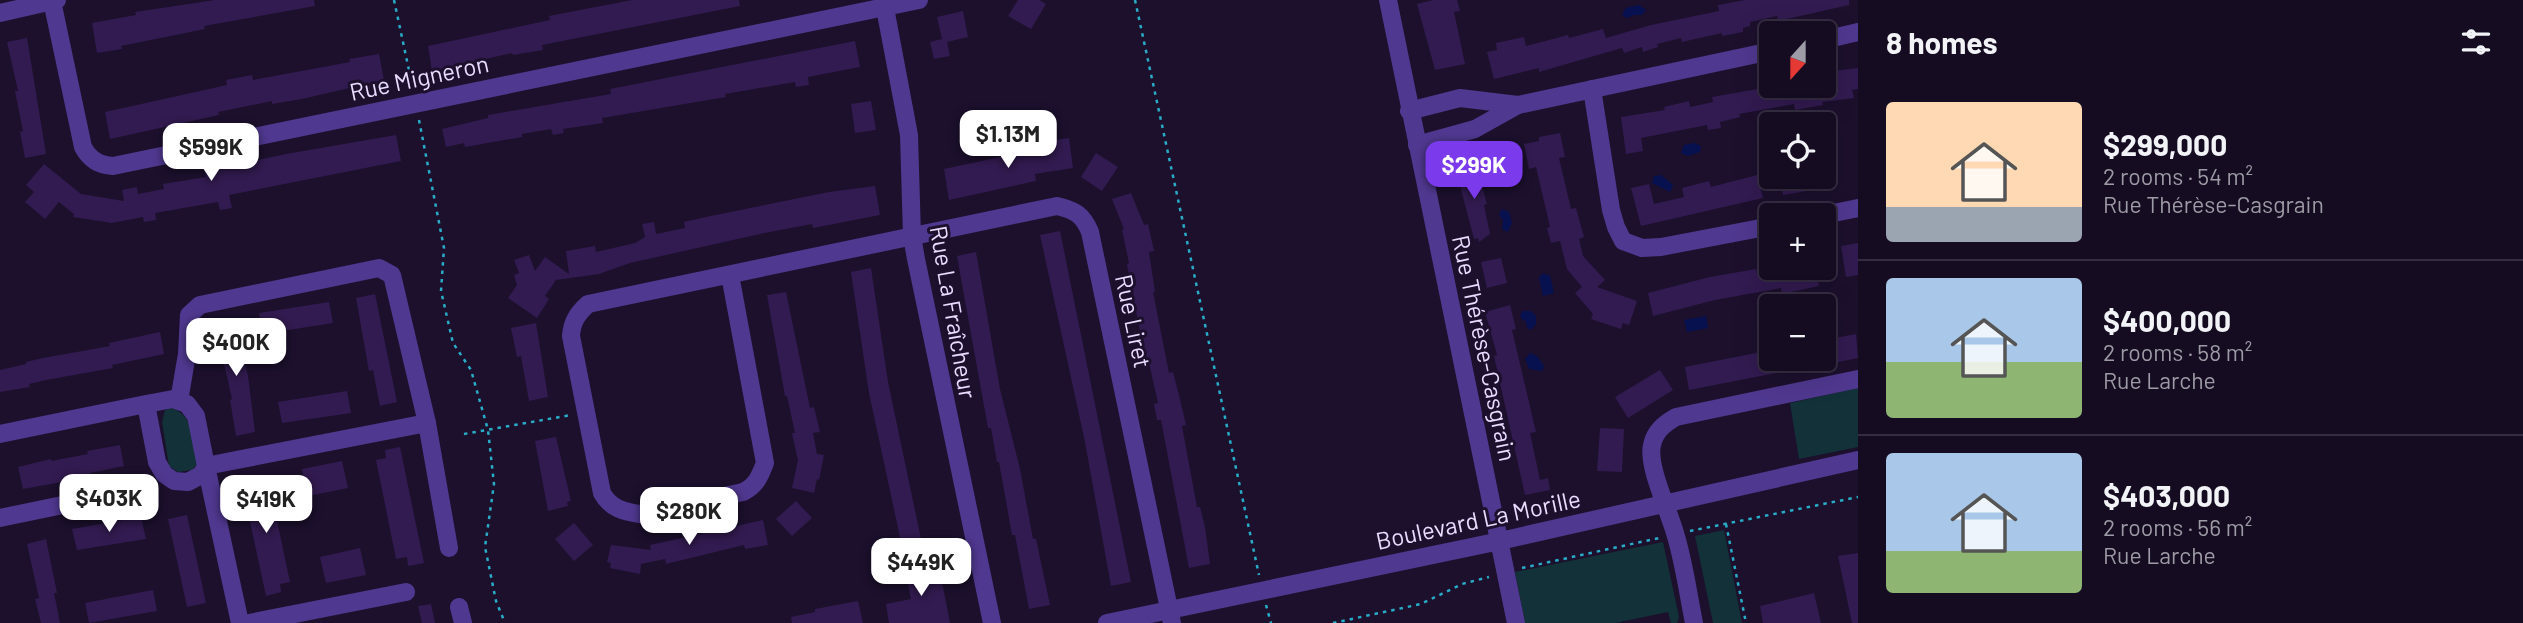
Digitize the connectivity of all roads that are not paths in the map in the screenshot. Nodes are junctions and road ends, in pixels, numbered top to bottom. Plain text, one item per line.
1 (919, 0) edge
2 (1388, 0) edge
3 (55, 1) edge
4 (885, 8) junction
5 (0, 13) edge
6 (1858, 32) edge
7 (1836, 37) edge
8 (1759, 54) edge
9 (1592, 89) junction
10 (1518, 105) junction
11 (1409, 111) junction
12 (1418, 145) junction
13 (1858, 208) edge
14 (1836, 213) edge
15 (1759, 228) edge
16 (912, 236) junction
17 (730, 275) junction
18 (1858, 379) edge
19 (179, 401) junction
20 (146, 404) junction
21 (427, 423) junction
22 (0, 434) edge
23 (1858, 460) edge
24 (206, 466) junction
25 (130, 491) dead end
26 (1664, 504) junction
27 (0, 519) edge
28 (1500, 541) junction
29 (449, 548) dead end
30 (406, 592) dead end
31 (1171, 617) edge
32 (240, 623) edge
33 (249, 623) edge
34 (992, 623) edge
35 (1107, 623) edge
36 (1516, 623) edge
37 (1694, 623) edge

1 - 4 street, Rue Migneron
2 - 11 street, Rue Thérèse-Casgrain
3 - 4 street, Rue Migneron
3 - 5 street
4 - 16 street, Rue La Fraîcheur
6 - 7 street
8 - 9 street
9 - 10 street
9 - 15 street
10 - 11 street
10 - 12 street
11 - 12 street, Rue Thérèse-Casgrain
12 - 28 street, Rue Thérèse-Casgrain
13 - 14 street
16 - 17 street
16 - 31 street, Rue Liret
16 - 34 street, Rue La Fraîcheur
17 - 17 street
18 - 26 street
19 - 20 street
19 - 21 street
19 - 24 street
20 - 22 street
20 - 24 street
21 - 24 street
21 - 29 street
23 - 26 street, Boulevard La Morille
24 - 32 street
25 - 27 street
26 - 28 street, Boulevard La Morille
26 - 37 street
28 - 31 street, Boulevard La Morille
28 - 36 street, Rue Thérèse-Casgrain
30 - 33 street
31 - 35 street, Boulevard La Morille

